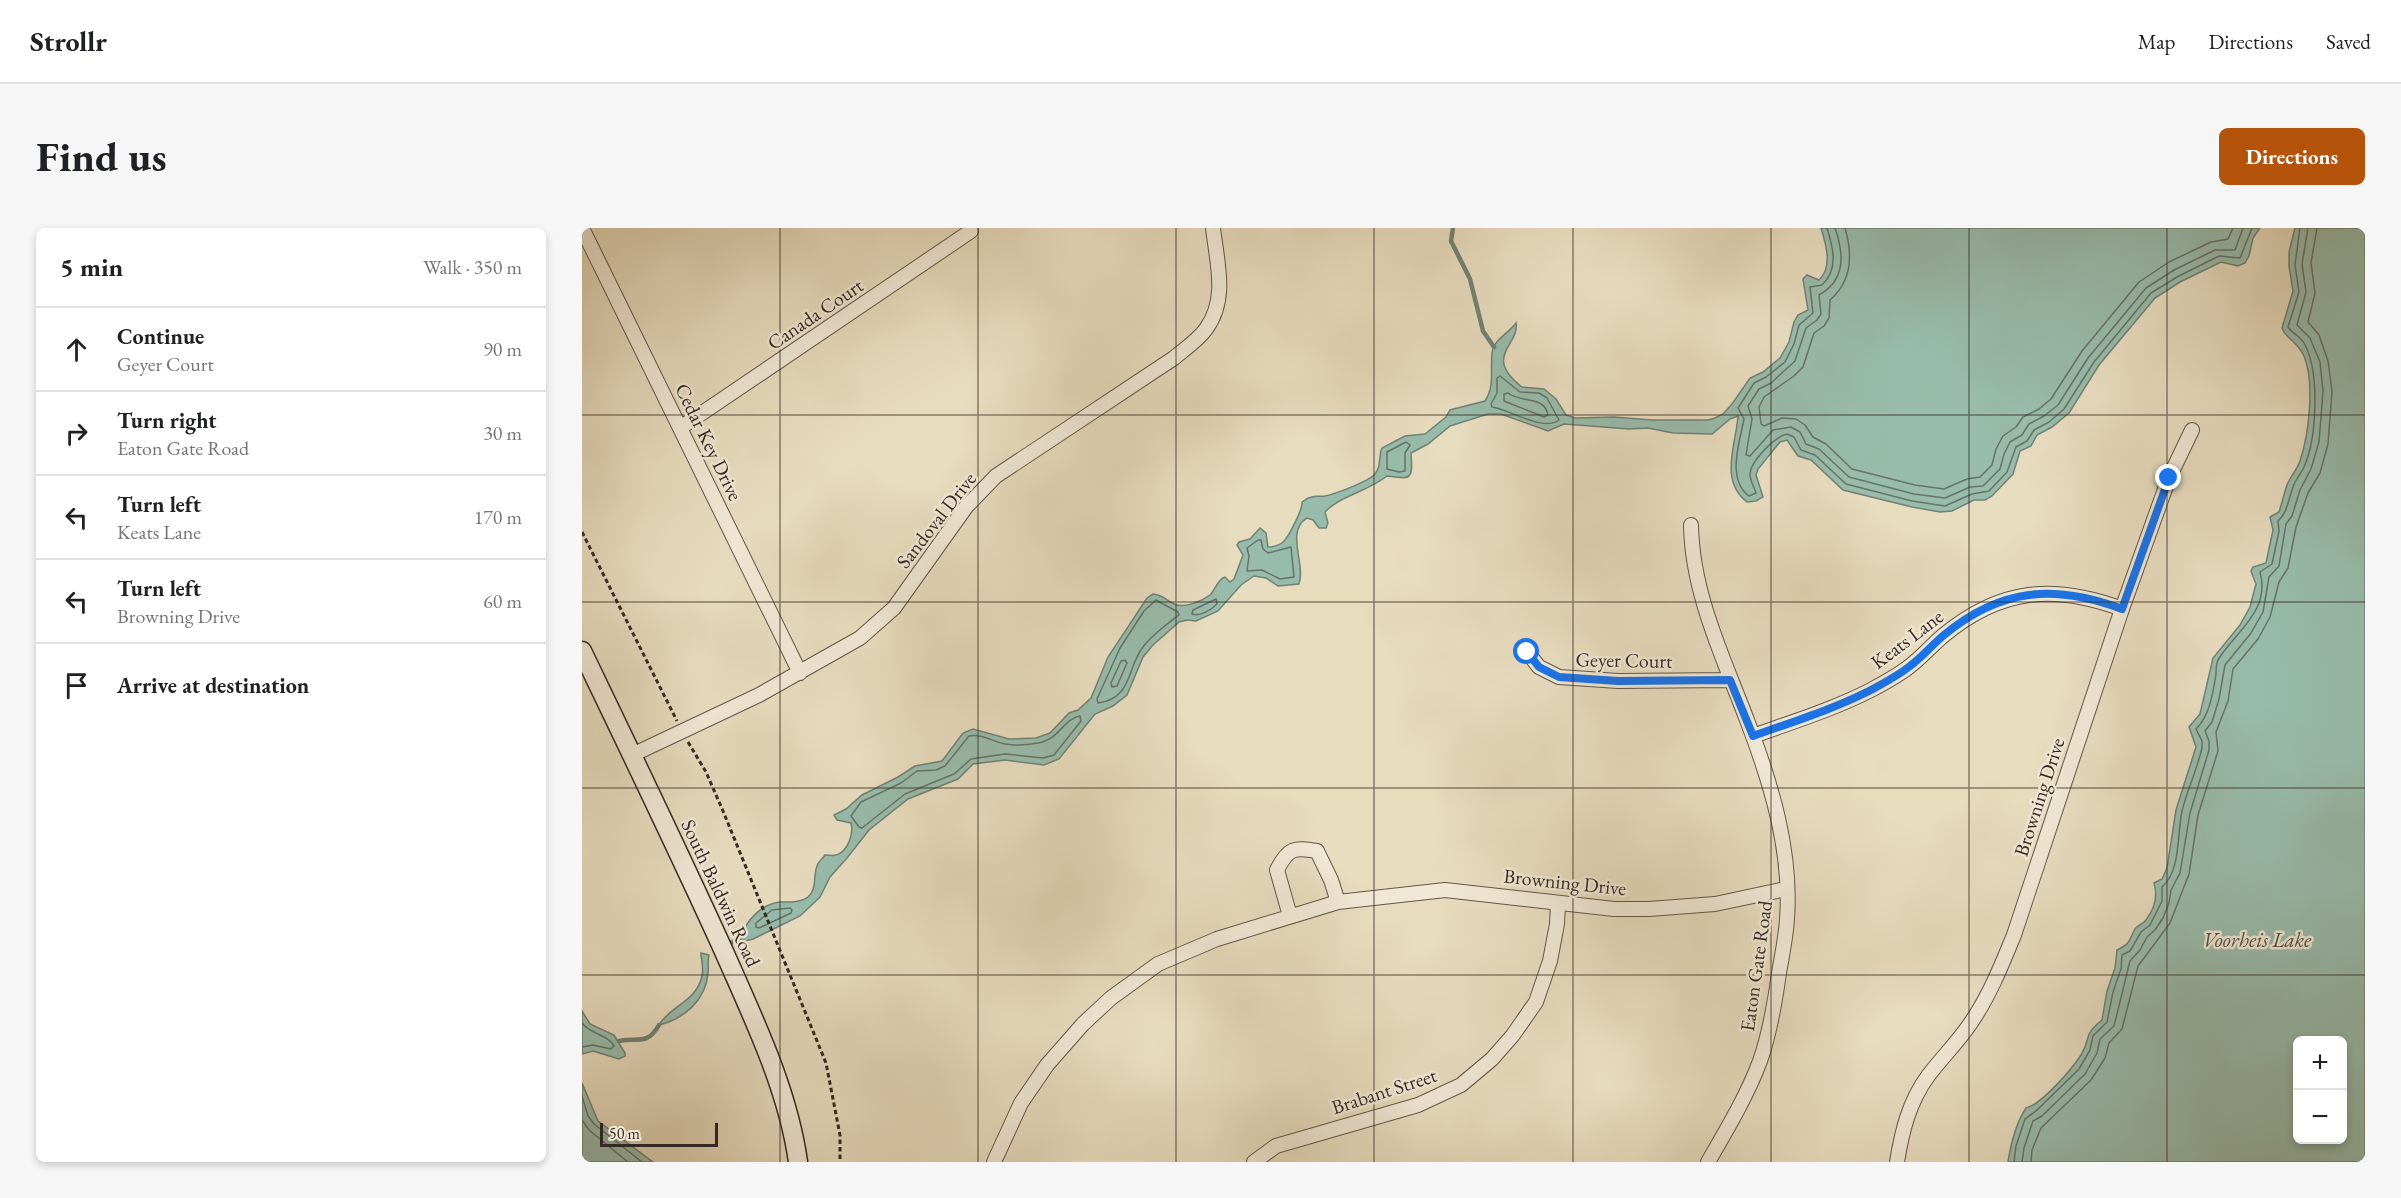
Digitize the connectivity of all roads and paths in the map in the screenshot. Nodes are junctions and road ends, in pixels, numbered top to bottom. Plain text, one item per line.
1 (582, 228) edge
2 (1213, 228) edge
3 (971, 231) dead end
4 (680, 428) junction
5 (2192, 430) dead end
6 (1691, 525) dead end
7 (2122, 609) junction
8 (582, 651) edge
9 (1527, 652) dead end
10 (800, 673) junction
11 (1730, 680) junction
12 (1753, 736) junction
13 (632, 755) junction
14 (1786, 890) junction
15 (1338, 903) junction
16 (1558, 903) junction
17 (761, 905) dead end
18 (1290, 916) junction
19 (798, 1162) edge
20 (840, 1162) edge
21 (994, 1162) edge
22 (1254, 1162) edge
23 (1708, 1162) edge
24 (1897, 1162) edge

1 - 4 street, Cedar Key Drive
2 - 10 street, Sandoval Drive
3 - 4 street, Canada Court
4 - 10 street, Cedar Key Drive
5 - 7 street, Browning Drive
6 - 11 street, Eaton Gate Road
7 - 12 street, Keats Lane
7 - 24 street, Browning Drive
8 - 13 main road, South Baldwin Road
9 - 11 street, Geyer Court
10 - 13 street, Sandoval Drive
11 - 12 street, Eaton Gate Road
12 - 14 street, Eaton Gate Road
13 - 19 main road, South Baldwin Road
14 - 16 street, Browning Drive
14 - 23 street, Eaton Gate Road
15 - 16 street, Browning Drive
15 - 18 street, Browning Drive
15 - 18 street
16 - 22 street, Brabant Street
17 - 20 path
18 - 21 street, Browning Drive

